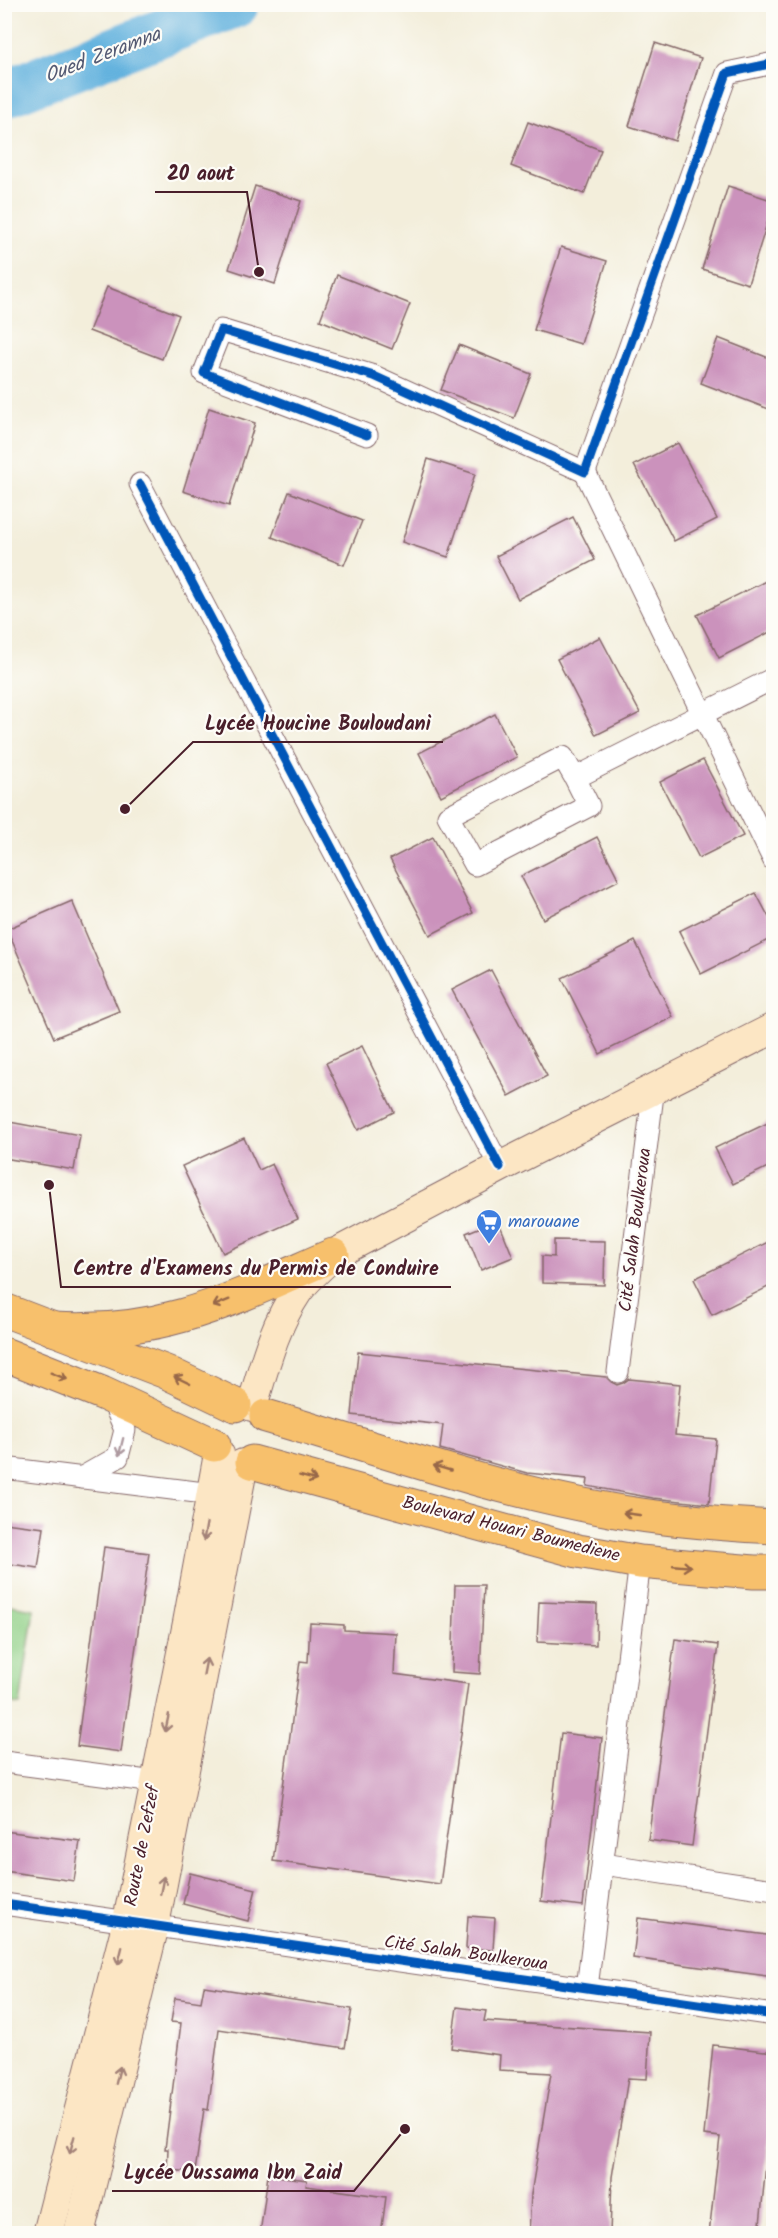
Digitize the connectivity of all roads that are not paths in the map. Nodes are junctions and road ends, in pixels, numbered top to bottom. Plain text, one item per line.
1 (774, 63) edge
2 (367, 435) dead end
3 (585, 472) junction
4 (140, 484) dead end
5 (774, 678) edge
6 (703, 712) junction
7 (574, 778) junction
8 (774, 861) edge
9 (774, 1028) edge
10 (654, 1087) junction
11 (500, 1167) junction
12 (333, 1255) junction
13 (4, 1310) edge
14 (53, 1329) junction
15 (4, 1354) edge
16 (618, 1372) dead end
17 (111, 1397) junction
18 (251, 1409) junction
19 (4, 1468) edge
20 (230, 1468) junction
21 (81, 1478) junction
22 (774, 1527) edge
23 (640, 1562) junction
24 (774, 1572) edge
25 (4, 1762) edge
26 (169, 1784) junction
27 (603, 1864) junction
28 (774, 1890) edge
29 (4, 1904) edge
30 (141, 1923) junction
31 (587, 1988) junction
32 (774, 2015) edge
33 (48, 2234) edge
34 (79, 2234) edge

1 - 3 street
2 - 3 street
3 - 6 street
4 - 11 street
5 - 6 street
6 - 7 street
6 - 8 street
7 - 7 street
9 - 10 main road
10 - 11 main road
10 - 16 street, Cité Salah Boulkeroua
11 - 12 main road
12 -> 14 highway
12 - 18 main road
13 - 14 highway
18 -> 14 highway
15 -> 17 highway, Boulevard Houari Boumediene
17 - 20 highway, Boulevard Houari Boumediene
17 -> 21 street
18 - 20 highway
18 - 20 highway
22 -> 18 highway
19 - 21 street
20 - 21 street
20 -> 23 highway, Boulevard Houari Boumediene
20 - 26 main road, Route de Zefzef
23 -> 24 highway, Boulevard Houari Boumediene
23 - 27 street
25 - 26 street
26 - 30 main road, Route de Zefzef
27 - 28 street
27 - 31 street
29 - 30 street, Cité Salah Boulkeroua
30 - 31 street, Cité Salah Boulkeroua
30 -> 33 main road, Route de Zefzef
34 -> 30 main road, Route de Zefzef
31 - 32 street, Cité Salah Boulkeroua

